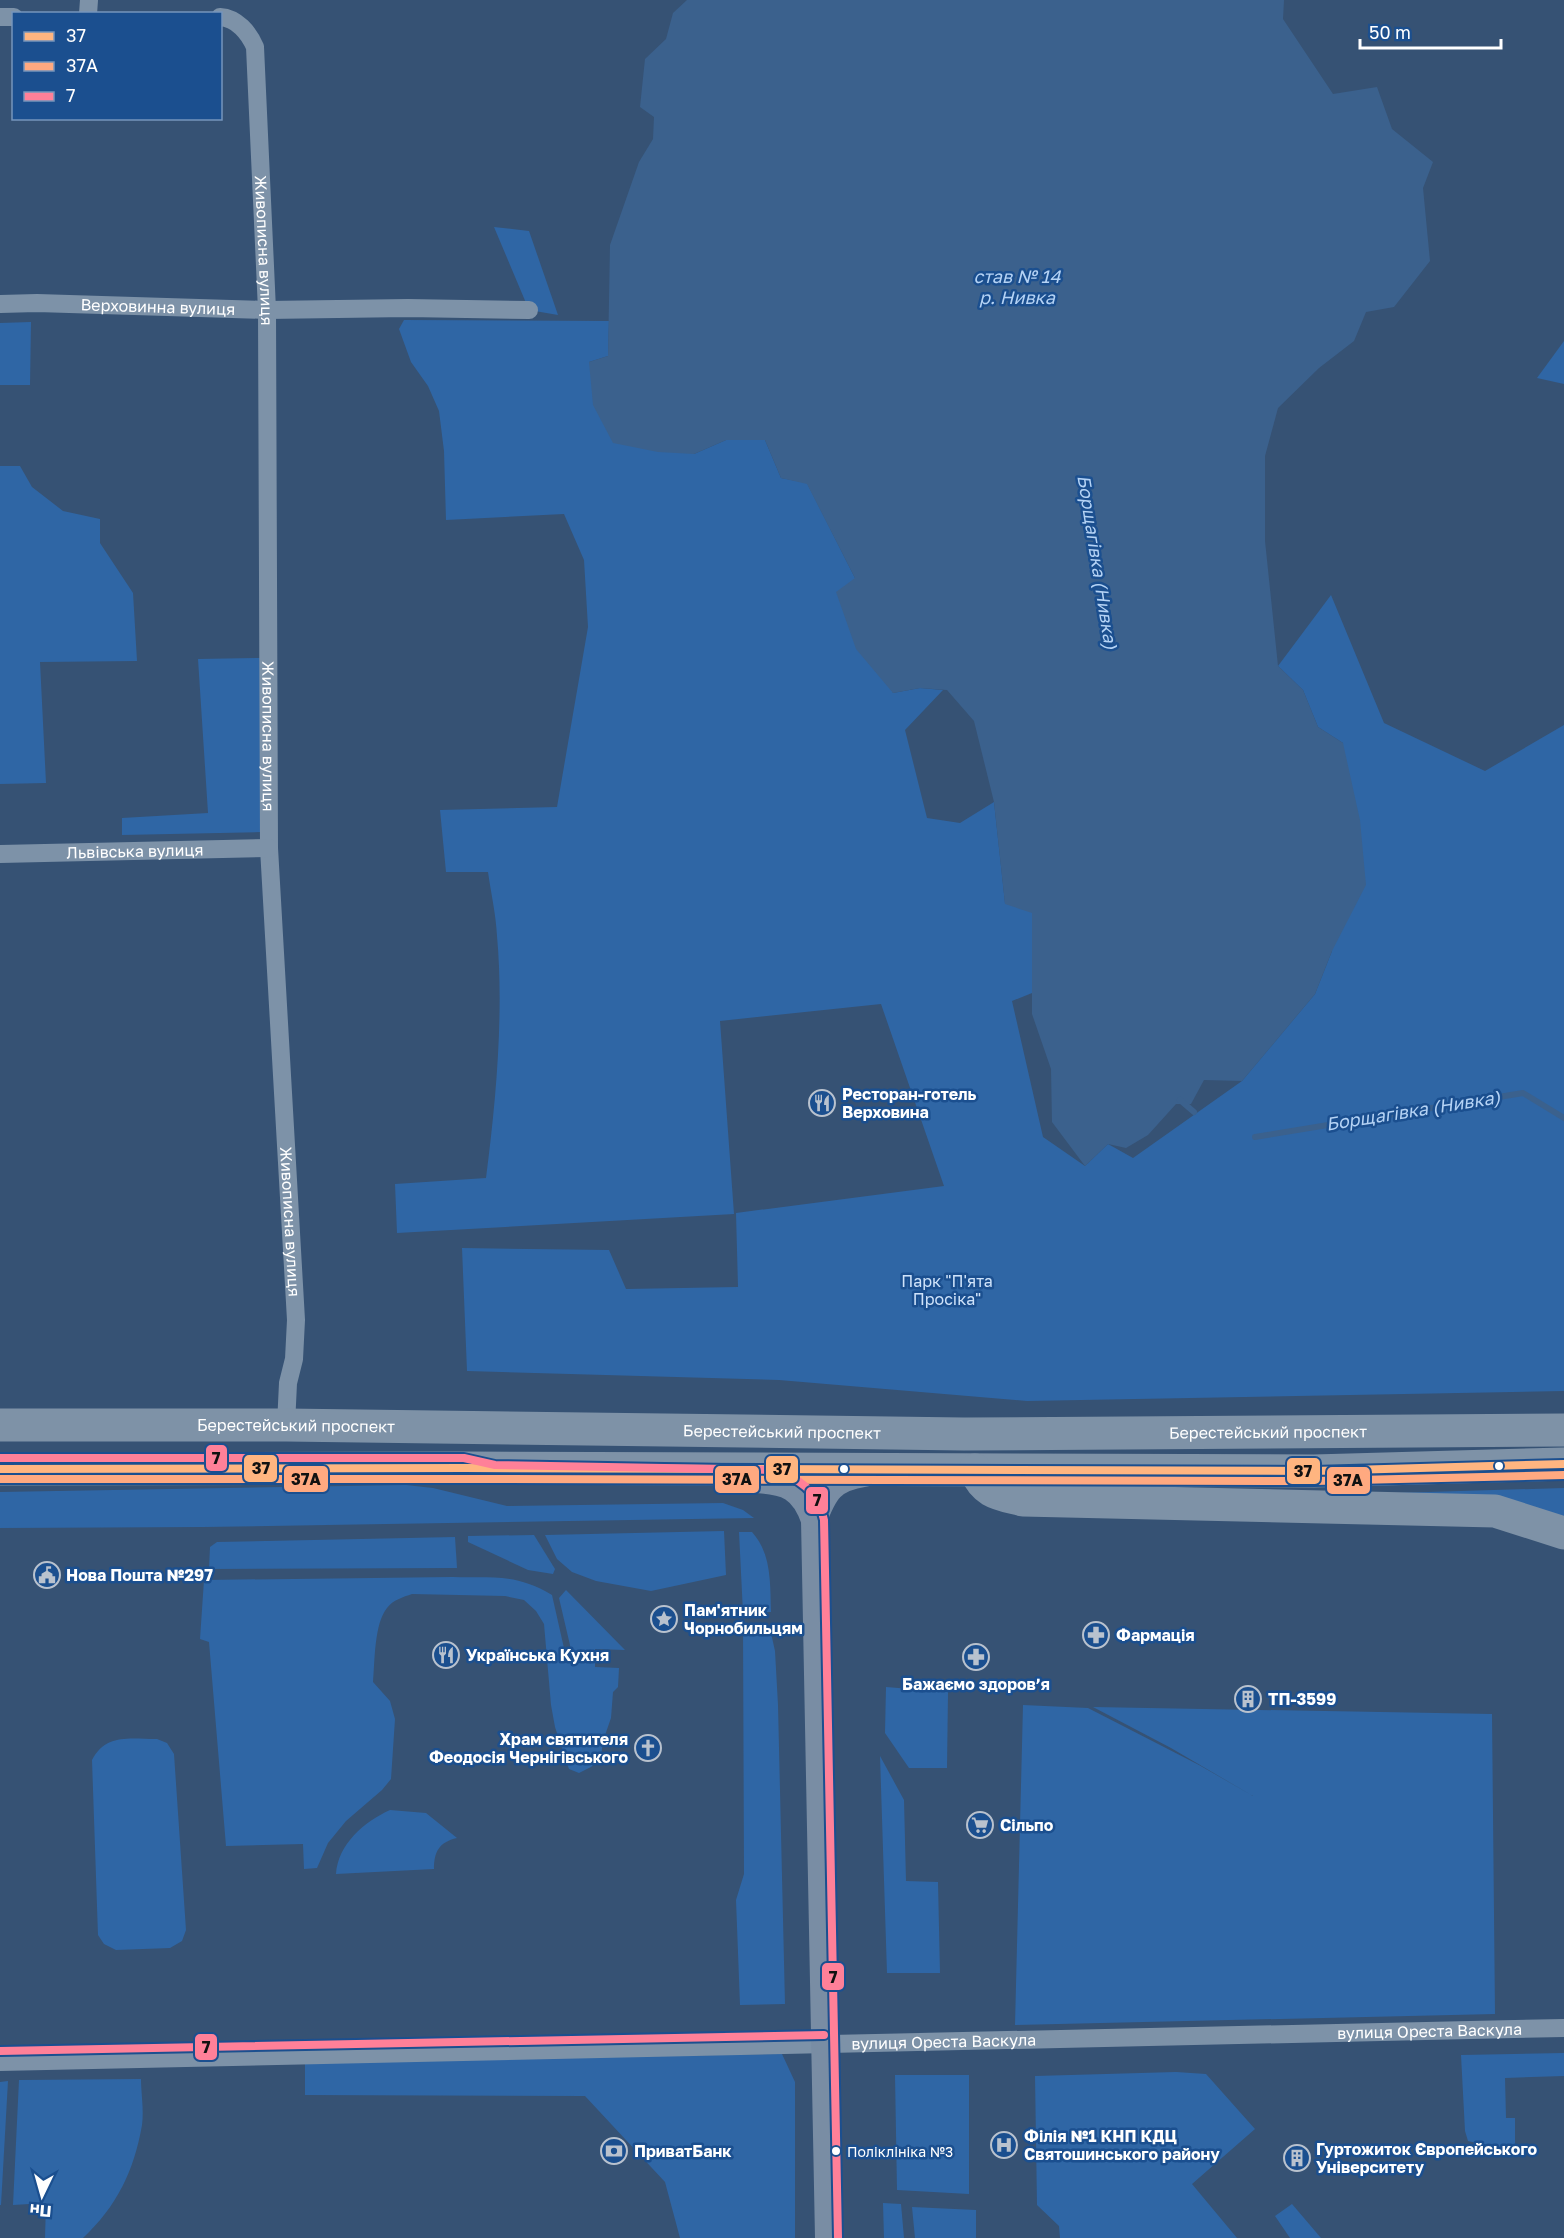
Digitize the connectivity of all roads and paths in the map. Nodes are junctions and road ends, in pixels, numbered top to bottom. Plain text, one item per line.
1 (222, 17) edge
2 (0, 304) edge
3 (267, 310) junction
4 (529, 310) dead end
5 (269, 848) junction
6 (0, 854) edge
7 (0, 1425) edge
8 (286, 1425) junction
9 (1564, 1430) edge
10 (1564, 1464) edge
11 (464, 1468) junction
12 (0, 1469) edge
13 (885, 1470) junction
14 (975, 1470) junction
15 (814, 1520) junction
16 (1564, 1533) edge
17 (1564, 2028) edge
18 (824, 2045) junction
19 (0, 2062) edge
20 (828, 2238) edge

1 - 3 street, Живописна вулиця
2 - 3 street, Верховинна вулиця
3 - 4 street, Верховинна вулиця
3 - 5 street, Живописна вулиця
5 - 6 street, Львівська вулиця
5 - 8 street, Живописна вулиця
7 - 8 highway, Берестейський проспект
8 - 9 highway, Берестейський проспект
10 - 14 highway
11 - 12 highway
11 - 13 highway
11 - 15 main road
13 - 14 highway
13 - 15 main road
14 - 16 highway
15 - 18 main road
17 - 18 street, вулиця Ореста Васкула
18 - 19 street, вулиця Ореста Васкула
18 - 20 main road

